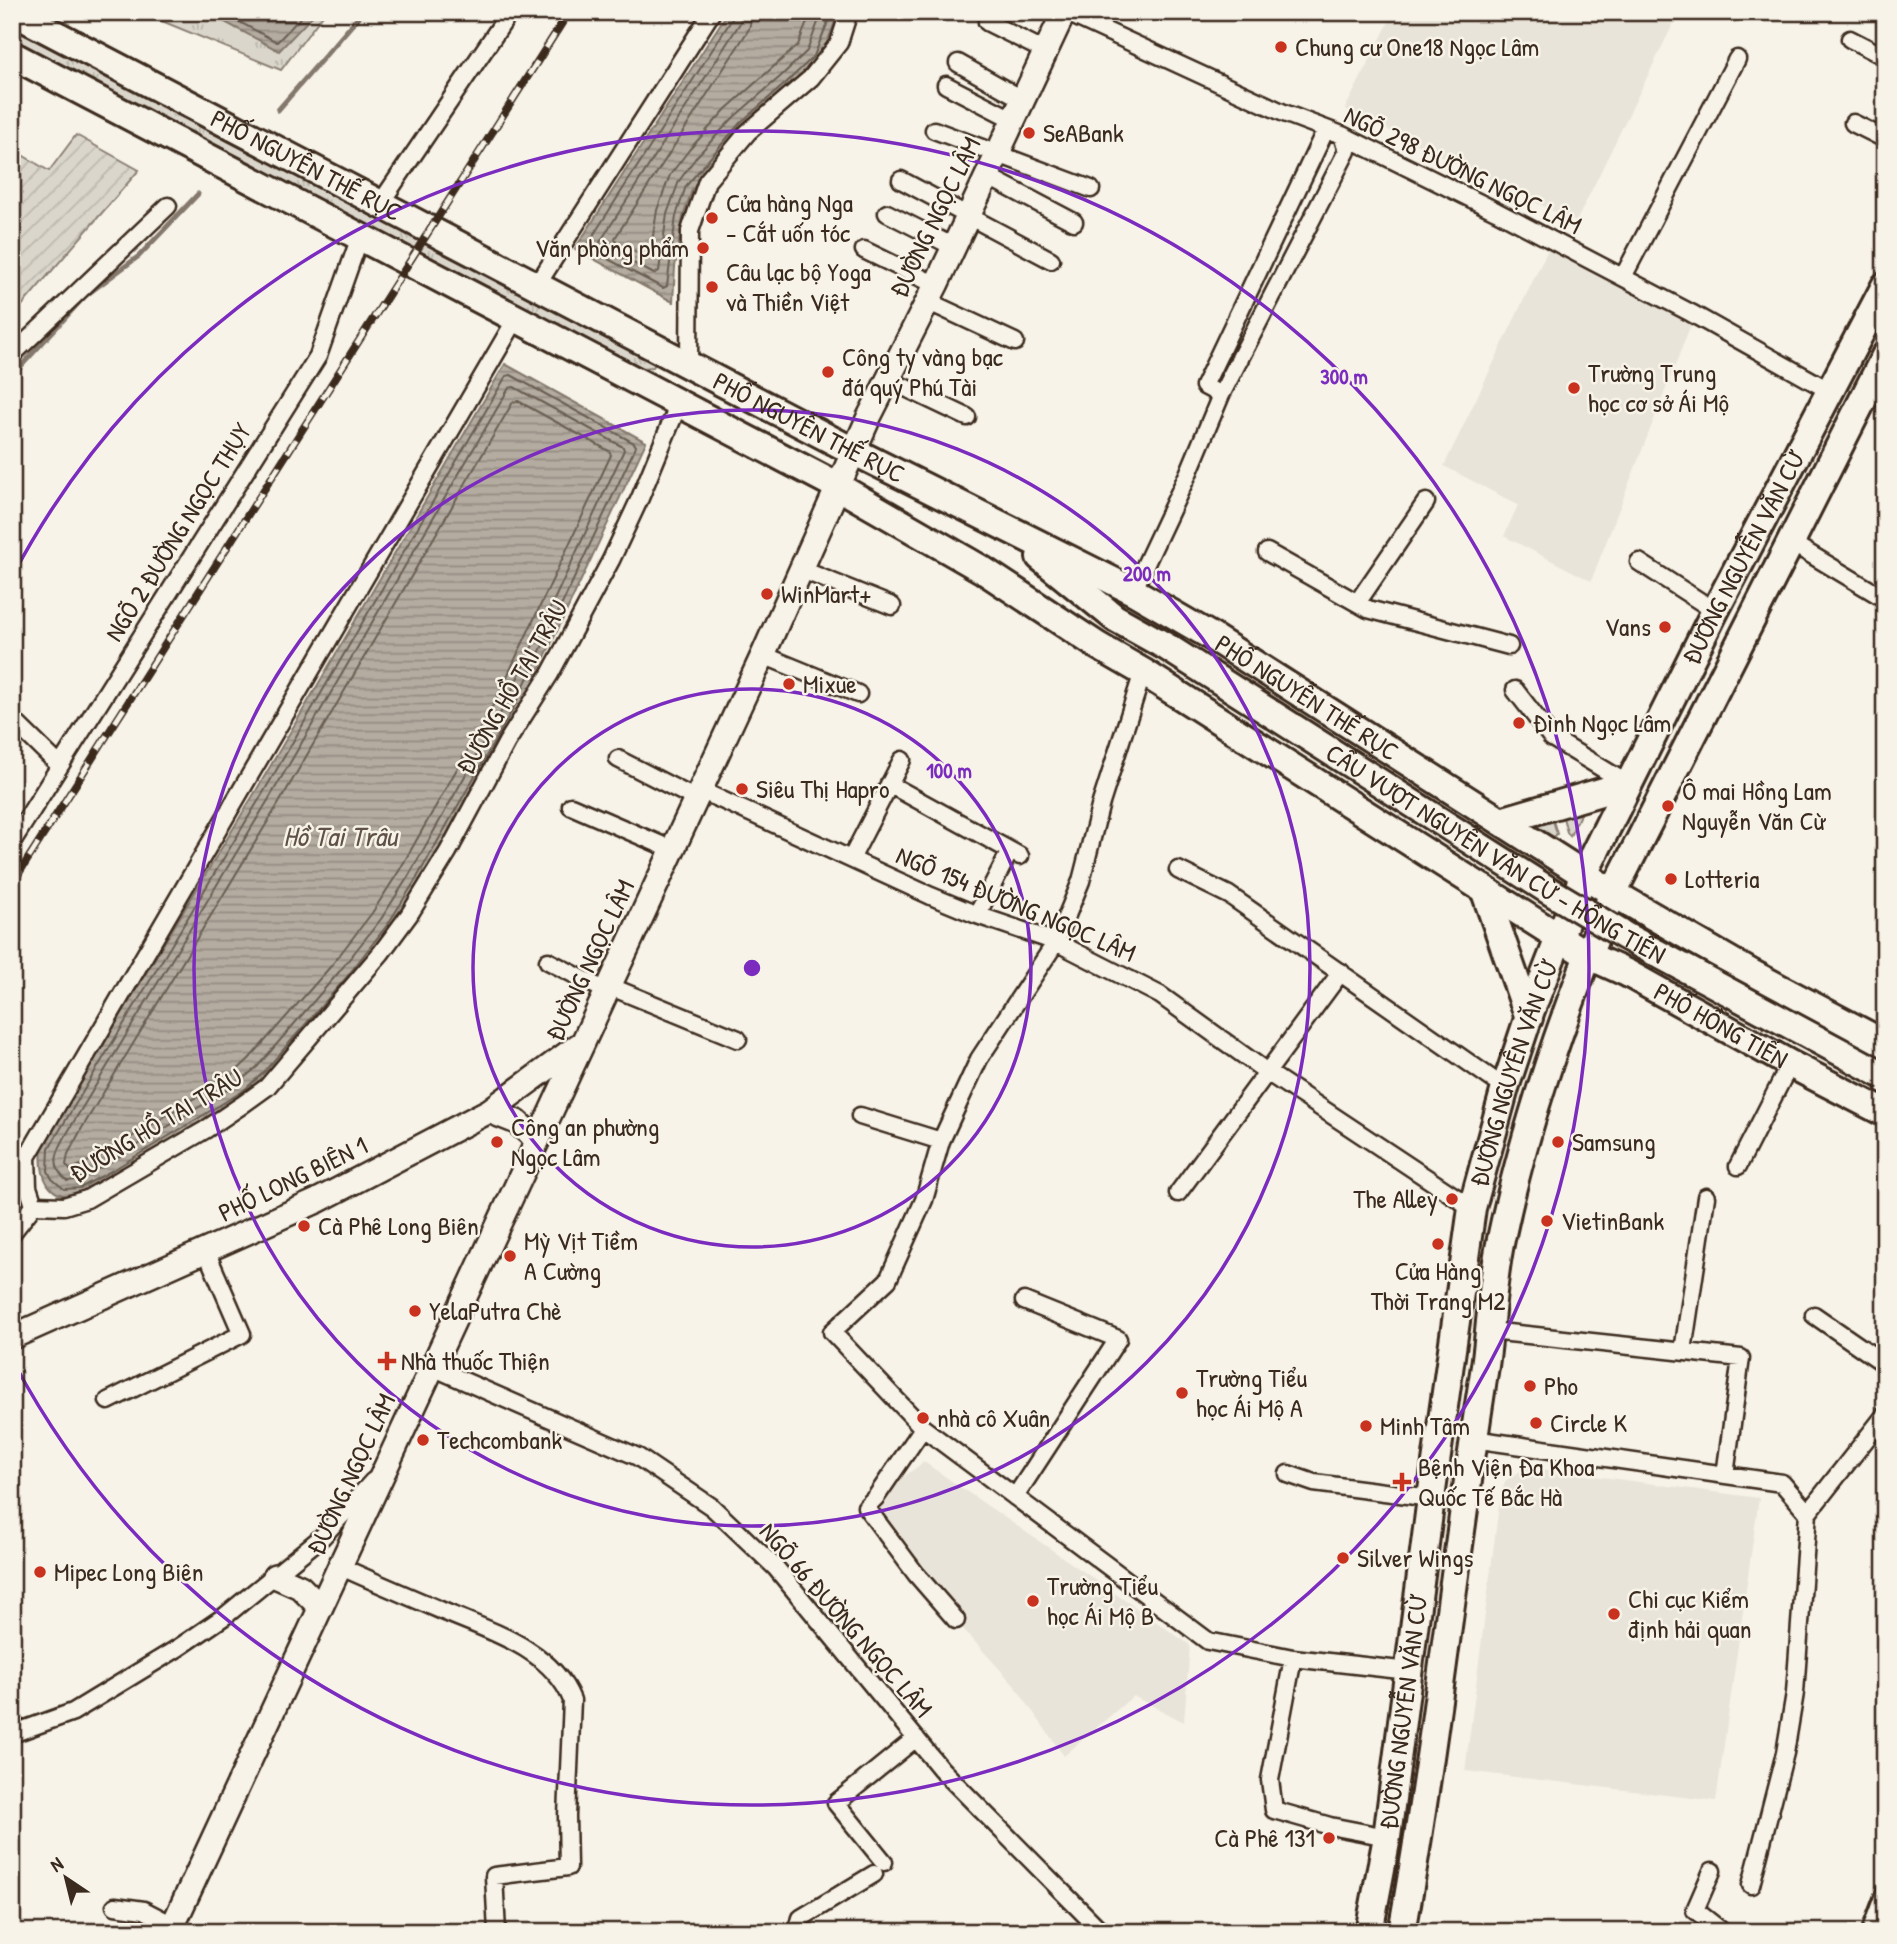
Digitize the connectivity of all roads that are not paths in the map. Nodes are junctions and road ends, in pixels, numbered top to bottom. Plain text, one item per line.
1 (13, 12) edge
2 (510, 12) edge
3 (712, 12) edge
4 (849, 12) edge
5 (1064, 12) edge
6 (986, 22) dead end
7 (1850, 39) dead end
8 (1045, 51) junction
9 (12, 55) edge
10 (1885, 57) edge
11 (1737, 59) dead end
12 (958, 63) dead end
13 (946, 85) dead end
14 (1017, 109) junction
15 (1853, 123) dead end
16 (1326, 129) junction
17 (934, 130) dead end
18 (1342, 135) junction
19 (1885, 139) edge
20 (997, 154) junction
21 (987, 176) junction
22 (901, 180) dead end
23 (1091, 189) dead end
24 (380, 204) junction
25 (168, 206) dead end
26 (887, 213) dead end
27 (969, 215) junction
28 (1074, 222) dead end
29 (360, 237) junction
30 (954, 247) junction
31 (864, 250) dead end
32 (1051, 260) dead end
33 (1623, 278) junction
34 (537, 285) junction
35 (1885, 286) edge
36 (932, 293) junction
37 (516, 318) junction
38 (1015, 342) dead end
39 (12, 355) edge
40 (1885, 356) edge
41 (689, 365) junction
42 (887, 379) junction
43 (1829, 390) junction
44 (1221, 396) junction
45 (679, 403) junction
46 (967, 417) dead end
47 (853, 451) junction
48 (838, 486) junction
49 (1426, 502) dead end
50 (1005, 529) junction
51 (1790, 542) junction
52 (1267, 552) dead end
53 (1639, 562) dead end
54 (800, 569) junction
55 (983, 570) junction
56 (1133, 591) junction
57 (1885, 598) edge
58 (1357, 603) junction
59 (892, 606) dead end
60 (1715, 611) junction
61 (1115, 618) junction
62 (1509, 646) dead end
63 (763, 655) junction
64 (1143, 672) junction
65 (1516, 690) dead end
66 (858, 694) dead end
67 (12, 719) edge
68 (618, 759) dead end
69 (902, 760) dead end
70 (60, 765) junction
71 (890, 784) junction
72 (1628, 784) junction
73 (698, 794) junction
74 (570, 806) dead end
75 (1501, 821) junction
76 (12, 842) edge
77 (673, 850) junction
78 (851, 859) junction
79 (1178, 870) dead end
80 (1584, 874) junction
81 (1483, 889) junction
82 (1613, 893) junction
83 (977, 915) junction
84 (1559, 937) junction
85 (1056, 942) junction
86 (1587, 955) junction
87 (548, 961) dead end
88 (1342, 972) junction
89 (608, 988) junction
90 (1529, 1018) junction
91 (738, 1039) dead end
92 (582, 1044) junction
93 (1885, 1044) edge
94 (1790, 1064) junction
95 (1268, 1072) junction
96 (1885, 1076) edge
97 (1505, 1088) junction
98 (489, 1111) junction
99 (1885, 1113) edge
100 (860, 1116) dead end
101 (537, 1140) junction
102 (941, 1141) junction
103 (1738, 1166) dead end
104 (1178, 1193) dead end
105 (1706, 1198) dead end
106 (34, 1205) junction
107 (1472, 1208) junction
108 (12, 1233) edge
109 (206, 1251) junction
110 (1024, 1301) dead end
111 (1814, 1315) dead end
112 (1490, 1331) junction
113 (12, 1337) edge
114 (1683, 1352) junction
115 (432, 1367) junction
116 (1885, 1369) edge
117 (108, 1401) dead end
118 (1885, 1415) edge
119 (923, 1428) junction
120 (1473, 1439) junction
121 (385, 1468) junction
122 (1288, 1474) dead end
123 (1725, 1475) junction
124 (1015, 1497) junction
125 (1430, 1498) junction
126 (1808, 1513) junction
127 (339, 1566) junction
128 (275, 1576) junction
129 (320, 1607) junction
130 (956, 1620) dead end
131 (1293, 1658) junction
132 (1409, 1671) junction
133 (12, 1734) edge
134 (916, 1738) junction
135 (1387, 1837) junction
136 (1712, 1871) dead end
137 (1751, 1885) dead end
138 (1885, 1892) edge
139 (115, 1906) dead end
140 (172, 1928) edge
141 (497, 1932) edge
142 (797, 1932) edge
143 (1102, 1932) edge
144 (1369, 1932) edge
145 (1402, 1932) edge
146 (1723, 1932) edge
147 (1870, 1932) edge

1 - 24 main road, PHỐ NGUYỄN THẾ RỤC
2 - 24 street
3 - 34 street
4 - 41 street
5 - 8 main road, ĐƯỜNG NGỌC LÂM
5 - 16 street, NGÕ 298 ĐƯỜNG NGỌC LÂM
6 - 8 street
7 - 10 street
8 - 14 main road, ĐƯỜNG NGỌC LÂM
9 - 29 main road, PHỐ NGUYỄN THẾ RỤC
11 - 33 street
12 - 14 street
13 - 14 street
14 - 20 main road, ĐƯỜNG NGỌC LÂM
15 - 19 street
16 - 18 street, NGÕ 298 ĐƯỜNG NGỌC LÂM
16 - 44 street
17 - 20 street
18 - 33 street, NGÕ 298 ĐƯỜNG NGỌC LÂM
18 - 44 street
20 - 21 main road, ĐƯỜNG NGỌC LÂM
20 - 23 street
21 - 27 main road, ĐƯỜNG NGỌC LÂM
21 - 28 street
22 - 27 street
24 - 34 main road, PHỐ NGUYỄN THẾ RỤC
25 - 39 street
26 - 30 street
27 - 30 main road, ĐƯỜNG NGỌC LÂM
27 - 32 street
29 - 37 main road, PHỐ NGUYỄN THẾ RỤC
29 - 70 street, NGÕ 2 ĐƯỜNG NGỌC THỤY
30 - 36 main road, ĐƯỜNG NGỌC LÂM
31 - 36 street
33 - 43 street, NGÕ 298 ĐƯỜNG NGỌC LÂM
34 - 41 main road, PHỐ NGUYỄN THẾ RỤC
35 - 43 main road, ĐƯỜNG NGUYỄN VĂN CỪ
36 - 38 street
36 - 42 main road, ĐƯỜNG NGỌC LÂM
37 - 45 main road, PHỐ NGUYỄN THẾ RỤC
37 - 106 street, ĐƯỜNG HỒ TAI TRÂU
40 - 51 main road, ĐƯỜNG NGUYỄN VĂN CỪ
41 - 47 main road, PHỐ NGUYỄN THẾ RỤC
42 - 46 street
42 - 47 main road, ĐƯỜNG NGỌC LÂM
43 - 60 main road, ĐƯỜNG NGUYỄN VĂN CỪ
44 - 56 street
45 - 48 main road, PHỐ NGUYỄN THẾ RỤC
45 - 106 street, ĐƯỜNG HỒ TAI TRÂU
47 - 48 main road, ĐƯỜNG NGỌC LÂM
47 - 50 main road, PHỐ NGUYỄN THẾ RỤC
48 - 54 main road, ĐƯỜNG NGỌC LÂM
48 - 55 main road, PHỐ NGUYỄN THẾ RỤC
49 - 58 street
50 - 56 main road, PHỐ NGUYỄN THẾ RỤC
50 - 61 main road
51 - 57 street
51 - 82 main road, ĐƯỜNG NGUYỄN VĂN CỪ
52 - 58 street
53 - 60 street
54 - 59 street
54 - 63 main road, ĐƯỜNG NGỌC LÂM
55 - 61 main road
55 - 64 main road, PHỐ NGUYỄN THẾ RỤC
56 - 75 main road, PHỐ NGUYỄN THẾ RỤC
58 - 62 street
60 - 72 main road, ĐƯỜNG NGUYỄN VĂN CỪ
61 - 96 main road, CẦU VƯỢT NGUYỄN VĂN CỪ – HỒNG TIẾN, bridge
63 - 66 street
63 - 73 main road, ĐƯỜNG NGỌC LÂM
64 - 81 main road, PHỐ NGUYỄN THẾ RỤC
64 - 85 street
65 - 72 street
67 - 70 street
68 - 73 street, NGÕ 154 ĐƯỜNG NGỌC LÂM
69 - 71 street
70 - 76 street, NGÕ 2 ĐƯỜNG NGỌC THỤY
71 - 78 street
71 - 83 street
72 - 75 main road
72 - 80 main road, ĐƯỜNG NGUYỄN VĂN CỪ
73 - 77 main road, ĐƯỜNG NGỌC LÂM
73 - 78 street, NGÕ 154 ĐƯỜNG NGỌC LÂM
74 - 77 street
75 - 80 main road, PHỐ NGUYỄN THẾ RỤC
77 - 89 main road, ĐƯỜNG NGỌC LÂM
78 - 83 street, NGÕ 154 ĐƯỜNG NGỌC LÂM
79 - 88 street
80 - 82 main road
80 - 84 main road, ĐƯỜNG NGUYỄN VĂN CỪ
81 - 84 main road, PHỐ NGUYỄN THẾ RỤC
81 - 90 main road
82 - 86 main road, ĐƯỜNG NGUYỄN VĂN CỪ
82 - 93 main road
83 - 85 street, NGÕ 154 ĐƯỜNG NGỌC LÂM
84 - 86 main road, PHỐ HỒNG TIẾN
84 - 90 main road, ĐƯỜNG NGUYỄN VĂN CỪ
85 - 95 street, NGÕ 154 ĐƯỜNG NGỌC LÂM
85 - 102 street
86 - 94 main road, PHỐ HỒNG TIẾN
86 - 112 main road, ĐƯỜNG NGUYỄN VĂN CỪ
87 - 89 street
88 - 95 street
88 - 97 street
89 - 91 street
89 - 92 main road, ĐƯỜNG NGỌC LÂM
90 - 97 main road, ĐƯỜNG NGUYỄN VĂN CỪ
92 - 98 main road, PHỐ LONG BIÊN 1
92 - 101 main road, ĐƯỜNG NGỌC LÂM
94 - 99 main road, PHỐ HỒNG TIẾN
94 - 103 street
95 - 104 street
95 - 107 street, NGÕ 154 ĐƯỜNG NGỌC LÂM
97 - 107 main road, ĐƯỜNG NGUYỄN VĂN CỪ
98 - 101 main road
98 - 109 main road, PHỐ LONG BIÊN 1
100 - 102 street
101 - 115 main road, ĐƯỜNG NGỌC LÂM
102 - 119 street
105 - 114 street
106 - 108 street
107 - 125 main road, ĐƯỜNG NGUYỄN VĂN CỪ
109 - 113 main road, PHỐ LONG BIÊN 1
109 - 117 street
110 - 124 street
111 - 116 street
112 - 114 street
112 - 120 main road, ĐƯỜNG NGUYỄN VĂN CỪ
114 - 123 street
115 - 121 main road, ĐƯỜNG NGỌC LÂM
115 - 134 street, NGÕ 66 ĐƯỜNG NGỌC LÂM
118 - 126 street
119 - 124 street
119 - 130 street
120 - 123 street
120 - 145 main road, ĐƯỜNG NGUYỄN VĂN CỪ
121 - 127 main road, ĐƯỜNG NGỌC LÂM
121 - 128 street
122 - 125 street
123 - 126 street
124 - 131 street
125 - 132 main road, ĐƯỜNG NGUYỄN VĂN CỪ
126 - 137 street
127 - 129 main road, ĐƯỜNG NGỌC LÂM
127 - 141 street
128 - 129 main road
128 - 133 street
129 - 140 main road, ĐƯỜNG NGỌC LÂM
131 - 132 street
131 - 135 street
132 - 135 main road, ĐƯỜNG NGUYỄN VĂN CỪ
134 - 142 street
134 - 143 street, NGÕ 66 ĐƯỜNG NGỌC LÂM
135 - 144 main road, ĐƯỜNG NGUYỄN VĂN CỪ
136 - 146 street
138 - 147 street
139 - 140 street

